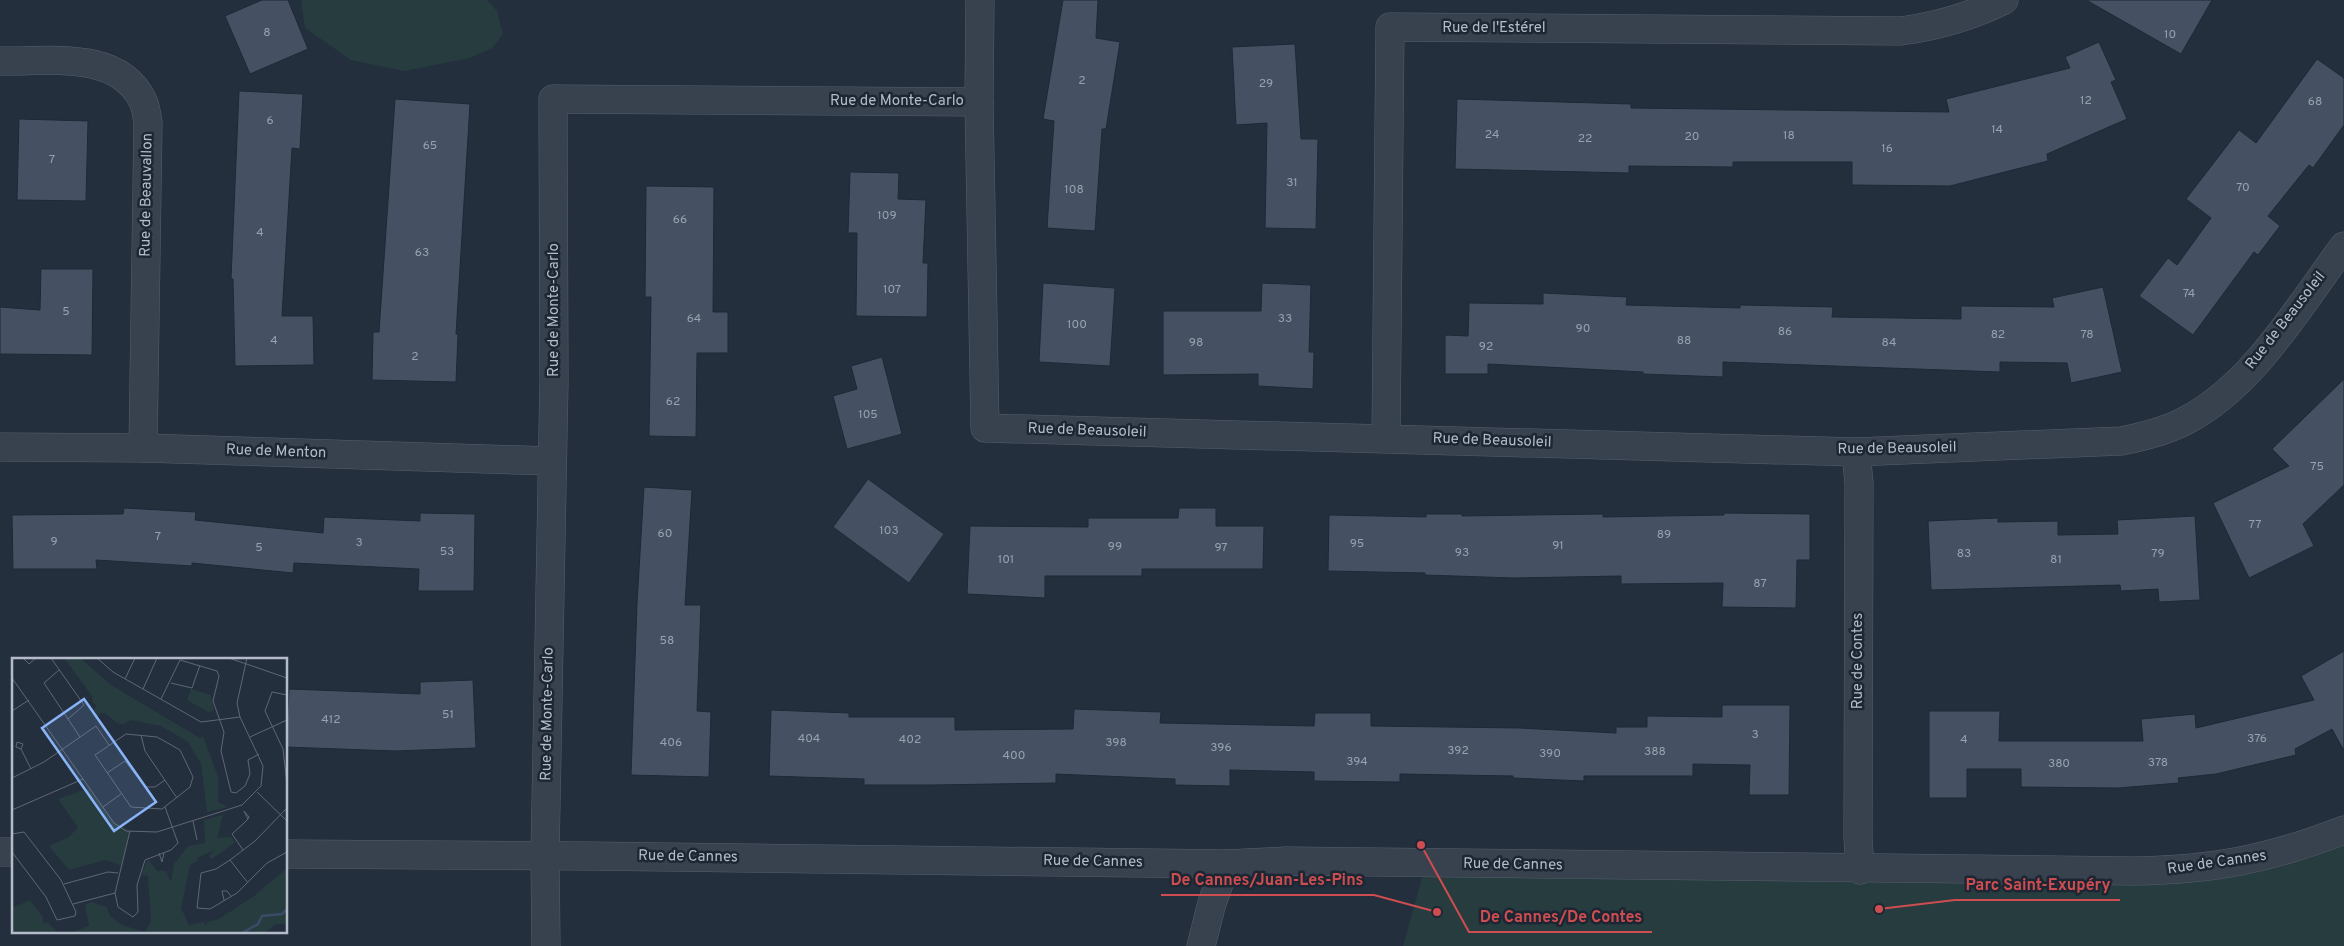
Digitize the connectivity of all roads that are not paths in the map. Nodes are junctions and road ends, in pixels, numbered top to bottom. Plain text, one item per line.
1 (980, 0) edge
2 (2004, 0) edge
3 (0, 61) edge
4 (979, 102) junction
5 (2344, 246) edge
6 (1386, 438) junction
7 (0, 447) edge
8 (143, 448) junction
9 (1856, 452) junction
10 (552, 461) junction
11 (2344, 830) edge
12 (288, 854) edge
13 (545, 856) junction
14 (1226, 864) junction
15 (1860, 870) junction
16 (546, 946) edge
17 (1201, 946) edge

1 - 4 street, Rue de Beausoleil
2 - 6 street, Rue de l'Estérel
3 - 8 street, Rue de Beauvallon
4 - 6 street, Rue de Beausoleil
4 - 10 street, Rue de Monte-Carlo
5 - 9 street, Rue de Beausoleil
6 - 9 street, Rue de Beausoleil
7 - 8 street, Rue de Menton
8 - 10 street, Rue de Menton
9 - 15 street, Rue de Contes
10 - 13 street, Rue de Monte-Carlo
11 - 15 street, Rue de Cannes
12 - 13 street, Rue de Cannes
13 - 14 street, Rue de Cannes
13 - 16 street, Rue de Monte-Carlo
14 - 15 street, Rue de Cannes
14 - 17 street

